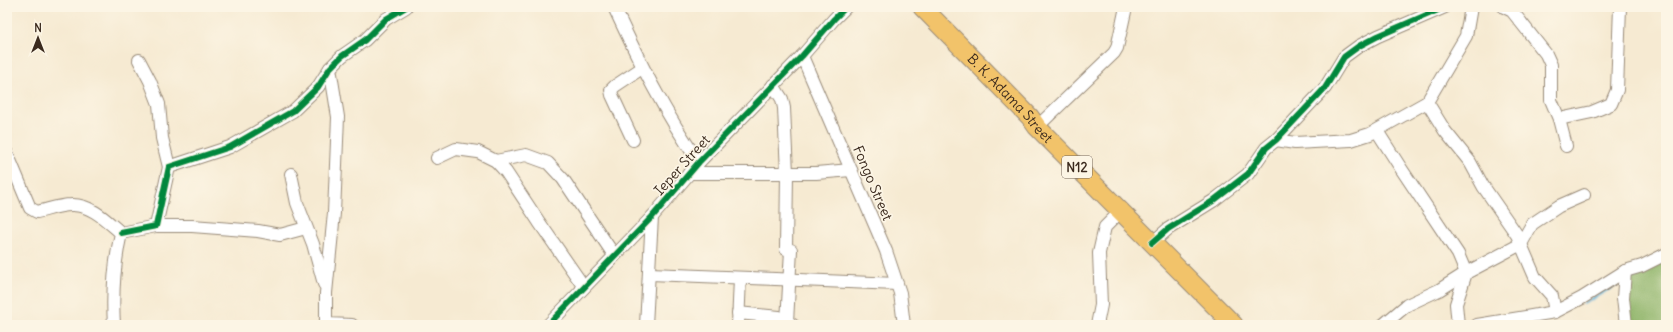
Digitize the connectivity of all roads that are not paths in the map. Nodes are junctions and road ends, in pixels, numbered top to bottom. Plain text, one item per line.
1 (406, 7) edge
2 (614, 7) edge
3 (840, 7) edge
4 (846, 7) edge
5 (922, 7) edge
6 (1126, 7) edge
7 (1445, 7) edge
8 (1471, 7) edge
9 (1504, 7) edge
10 (1620, 7) edge
11 (834, 19) junction
12 (802, 56) junction
13 (139, 60) dead end
14 (330, 68) junction
15 (642, 68) junction
16 (773, 85) junction
17 (1427, 102) junction
18 (1559, 119) junction
19 (1037, 127) junction
20 (1377, 131) junction
21 (633, 140) dead end
22 (1276, 140) junction
23 (1566, 146) dead end
24 (7, 153) edge
25 (437, 158) dead end
26 (496, 161) junction
27 (699, 162) junction
28 (169, 168) junction
29 (851, 170) junction
30 (689, 173) junction
31 (787, 173) junction
32 (291, 174) dead end
33 (1584, 195) dead end
34 (1121, 211) junction
35 (652, 217) junction
36 (156, 226) junction
37 (306, 228) junction
38 (121, 233) junction
39 (1152, 243) junction
40 (1521, 244) junction
41 (1666, 254) edge
42 (614, 255) junction
43 (650, 274) junction
44 (1466, 274) junction
45 (740, 278) junction
46 (1625, 278) junction
47 (790, 280) junction
48 (897, 284) junction
49 (584, 287) junction
50 (326, 293) junction
51 (1555, 312) junction
52 (738, 313) junction
53 (790, 324) edge
54 (114, 325) edge
55 (322, 325) edge
56 (352, 325) edge
57 (548, 325) edge
58 (646, 325) edge
59 (738, 325) edge
60 (904, 325) edge
61 (1097, 325) edge
62 (1234, 325) edge
63 (1383, 325) edge
64 (1458, 325) edge
65 (1477, 325) edge
66 (1626, 325) edge

1 - 14 street
2 - 15 street
3 - 11 street
4 - 11 street
5 - 19 highway, B. K. Adama Street / N12
6 - 19 street
7 - 22 street
8 - 17 street
9 - 18 street
10 - 18 street
11 - 12 street, Ieper Street
12 - 16 street, Ieper Street
12 - 29 street, Fongo Street
13 - 28 street
14 - 28 street
14 - 50 street
15 - 21 street
15 - 27 street
16 - 27 street, Ieper Street
16 - 31 street
17 - 20 street
17 - 40 street
18 - 23 street
19 - 34 highway, B. K. Adama Street / N12
20 - 22 street
20 - 44 street
22 - 39 street
24 - 38 street
25 - 26 street
26 - 42 street
26 - 49 street
27 - 30 street, Ieper Street
28 - 36 street
29 - 31 street
29 - 48 street, Fongo Street
30 - 31 street
30 - 35 street, Ieper Street
31 - 47 street
32 - 37 street
33 - 40 street
34 - 39 highway, B. K. Adama Street / N12
34 - 61 street
35 - 42 street, Ieper Street
35 - 43 street
36 - 37 street
36 - 38 street
37 - 50 street
38 - 54 street
39 - 62 highway, B. K. Adama Street / N12
40 - 44 street
40 - 51 street
41 - 46 street
42 - 49 street, Ieper Street
43 - 45 street
43 - 58 street
44 - 63 street
44 - 64 street
45 - 47 street
45 - 52 street
46 - 51 street
46 - 66 street
47 - 48 street
47 - 53 street
48 - 60 street, Fongo Street
49 - 57 street, Ieper Street
50 - 55 street
51 - 65 street
52 - 53 street
52 - 59 street
55 - 56 street

